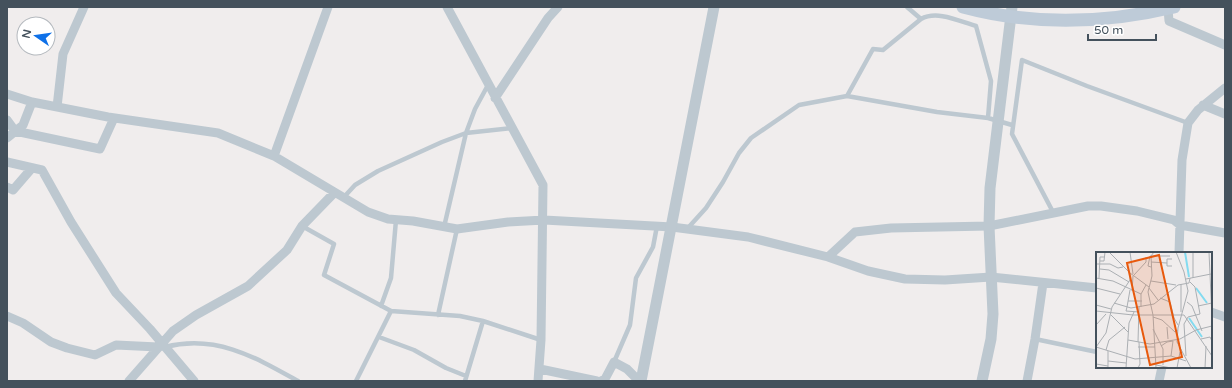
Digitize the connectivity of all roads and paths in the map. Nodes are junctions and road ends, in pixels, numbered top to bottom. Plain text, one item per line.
1 (84, 7) edge
2 (328, 7) edge
3 (447, 7) edge
4 (558, 7) edge
5 (714, 7) edge
6 (907, 7) edge
7 (963, 7) edge
8 (1171, 8) edge
9 (1012, 12) edge
10 (921, 20) junction
11 (1225, 45) edge
12 (488, 85) junction
13 (1225, 88) edge
14 (7, 94) edge
15 (847, 96) junction
16 (495, 98) junction
17 (32, 102) junction
18 (1203, 105) junction
19 (57, 107) junction
20 (1225, 114) edge
21 (114, 118) junction
22 (988, 118) junction
23 (7, 120) edge
24 (999, 122) junction
25 (1188, 123) junction
26 (1012, 125) junction
27 (512, 128) junction
28 (15, 131) junction
29 (466, 133) junction
30 (7, 138) edge
31 (274, 156) junction
32 (7, 162) edge
33 (32, 168) junction
34 (7, 187) edge
35 (334, 193) junction
36 (344, 197) junction
37 (1052, 212) junction
38 (396, 220) junction
39 (544, 220) junction
40 (1180, 225) junction
41 (302, 226) junction
42 (657, 226) junction
43 (989, 226) junction
44 (444, 227) junction
45 (672, 227) junction
46 (457, 229) junction
47 (687, 229) junction
48 (1225, 233) edge
49 (1180, 252) edge
50 (828, 258) junction
51 (991, 277) junction
52 (1043, 283) junction
53 (1096, 288) edge
54 (381, 306) junction
55 (391, 311) junction
56 (1212, 312) edge
57 (438, 315) junction
58 (7, 316) edge
59 (1225, 317) edge
60 (483, 320) junction
61 (379, 337) junction
62 (541, 340) junction
63 (1035, 340) junction
64 (162, 345) junction
65 (1096, 352) edge
66 (614, 362) junction
67 (1162, 368) edge
68 (540, 369) junction
69 (465, 378) edge
70 (129, 381) edge
71 (194, 381) edge
72 (298, 381) edge
73 (356, 381) edge
74 (538, 381) edge
75 (596, 381) edge
76 (600, 381) edge
77 (640, 381) edge
78 (982, 381) edge
79 (1027, 381) edge
80 (1159, 381) edge

1 - 19 street
2 - 31 street
3 - 12 street
4 - 16 street
5 - 45 street
6 - 10 lane
7 - 9 main road
8 - 9 main road
8 - 11 street
9 - 24 street
10 - 15 lane
10 - 22 lane
12 - 16 street
12 - 29 lane
13 - 18 street
14 - 17 street
15 - 22 lane
15 - 47 lane
16 - 27 street
17 - 19 street
17 - 28 street
18 - 20 street
18 - 25 street
19 - 21 street
21 - 28 street
21 - 31 street
22 - 24 lane
23 - 28 street
24 - 26 lane
24 - 43 street
25 - 26 lane
25 - 40 street
26 - 37 lane
27 - 29 lane
27 - 39 street
28 - 30 street
29 - 36 lane
29 - 44 lane
31 - 35 street
32 - 33 street
33 - 34 street
33 - 64 street
35 - 36 street
35 - 41 street
36 - 38 street
37 - 40 street
37 - 43 street
38 - 44 street
38 - 54 lane
39 - 42 street
39 - 46 street
39 - 62 street
40 - 48 street
40 - 49 street
41 - 54 lane
41 - 64 street
42 - 45 street
42 - 66 lane
43 - 50 street
43 - 51 street
44 - 46 street
45 - 47 street
45 - 77 street
46 - 57 lane
47 - 50 street
50 - 51 street
51 - 52 street
51 - 78 street
52 - 53 street
52 - 63 street
54 - 55 lane
55 - 57 lane
55 - 61 lane
56 - 59 street
57 - 60 lane
58 - 64 street
60 - 62 lane
60 - 69 lane
61 - 69 lane
61 - 73 lane
62 - 68 street
63 - 65 lane
63 - 79 street
64 - 70 street
64 - 71 street
64 - 72 lane
66 - 76 street
66 - 77 street
67 - 80 street
68 - 74 street
68 - 75 street

